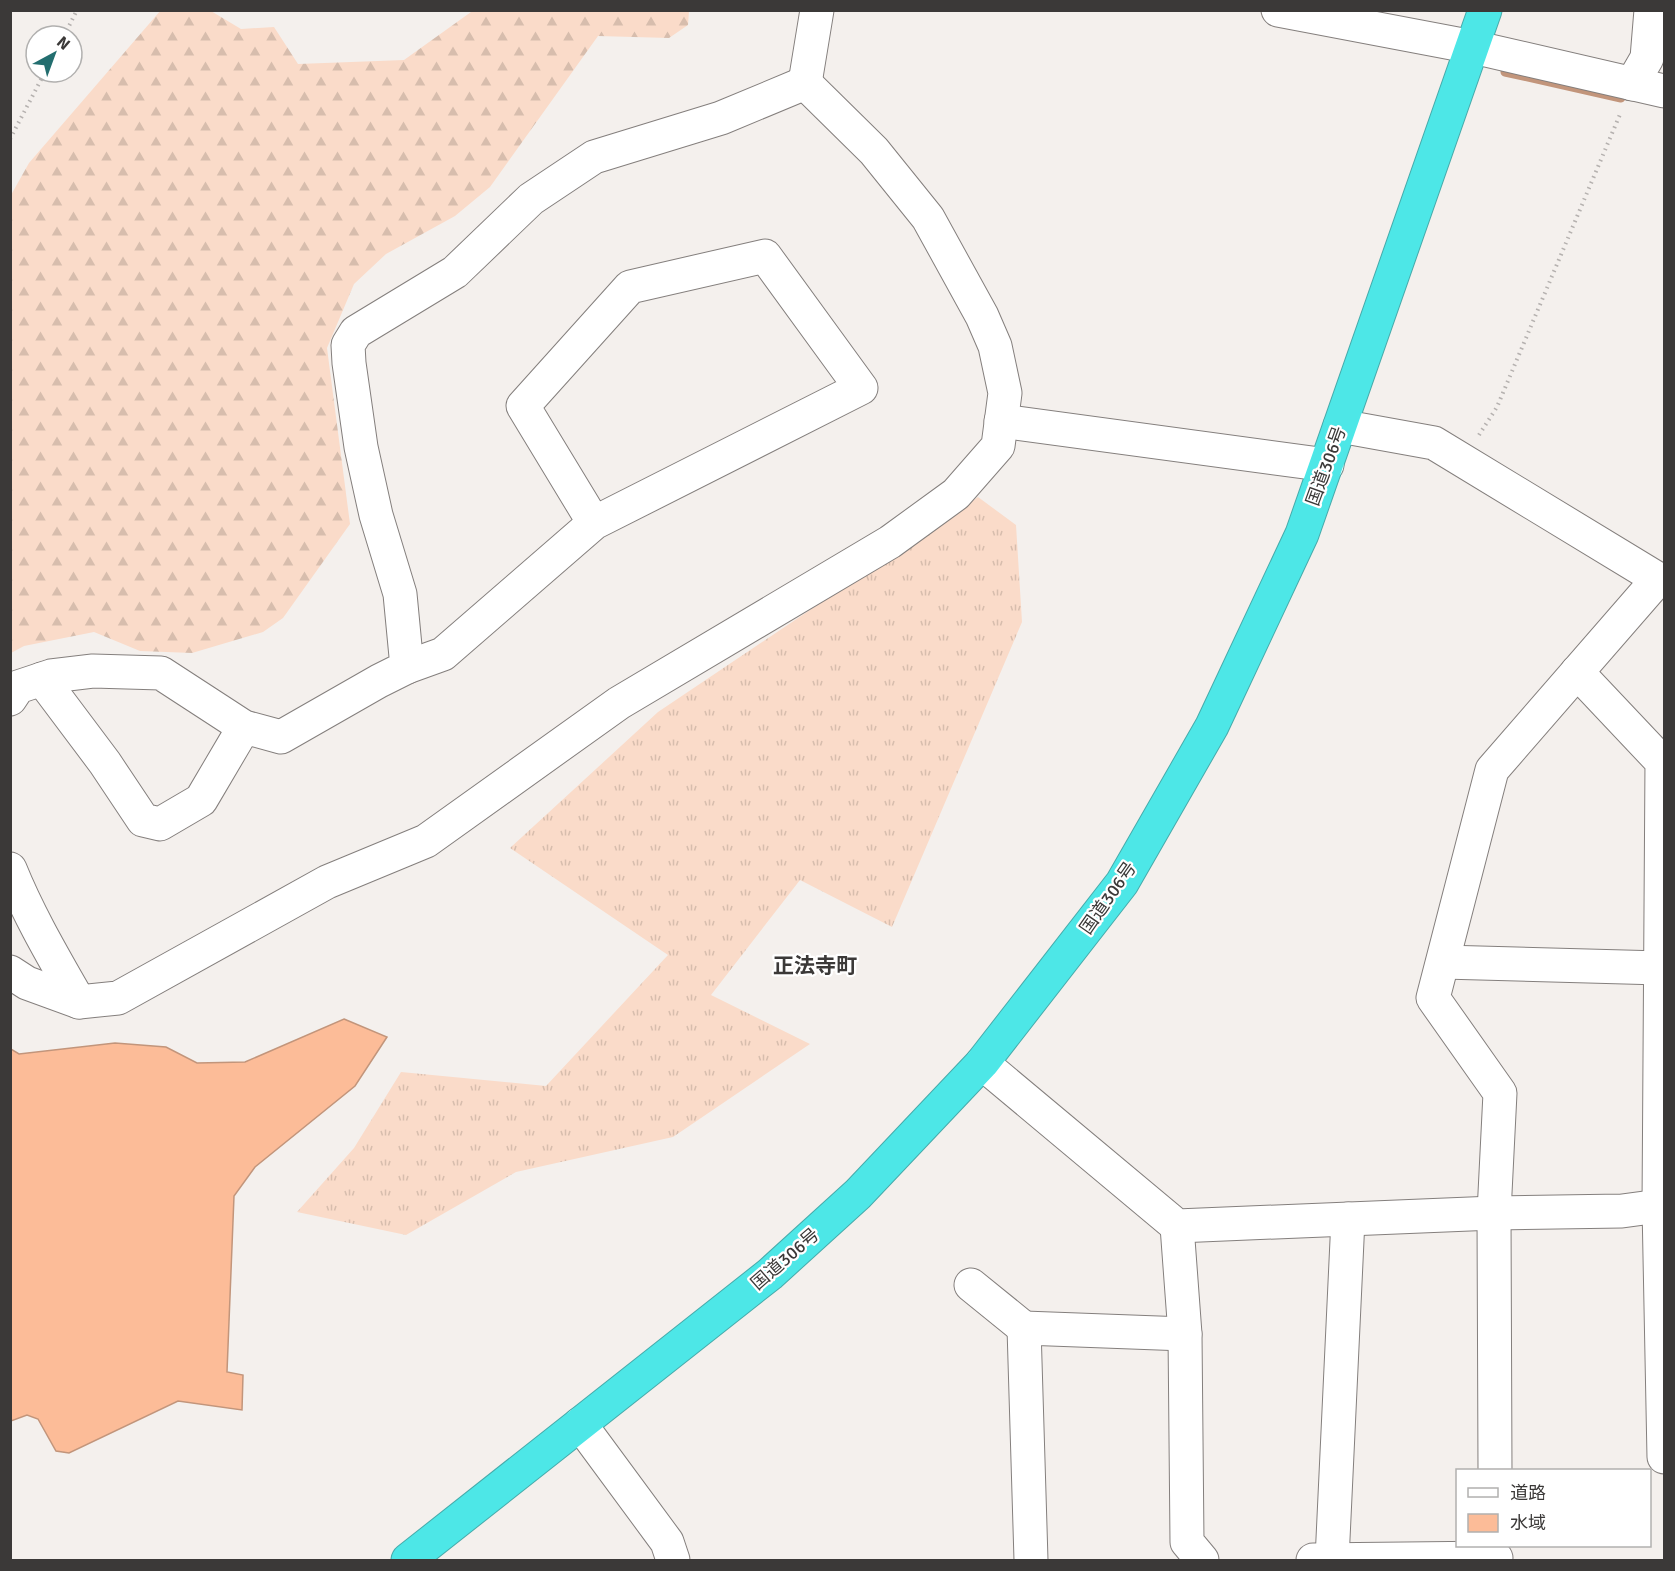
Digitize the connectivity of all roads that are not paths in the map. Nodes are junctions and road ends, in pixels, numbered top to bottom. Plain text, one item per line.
1 (817, 10) edge
2 (1278, 10) edge
3 (1485, 10) edge
4 (1651, 10) edge
5 (1473, 47) junction
6 (805, 83) junction
7 (1665, 91) edge
8 (1628, 94) junction
9 (1001, 421) junction
10 (1340, 426) junction
11 (1327, 465) junction
12 (594, 523) junction
13 (1661, 575) edge
14 (407, 667) junction
15 (1577, 672) junction
16 (42, 679) junction
17 (10, 699) edge
18 (244, 726) junction
19 (1663, 762) edge
20 (10, 869) edge
21 (1663, 913) edge
22 (1443, 962) junction
23 (1661, 968) junction
24 (10, 972) edge
25 (79, 1002) junction
26 (982, 1063) junction
27 (1659, 1206) junction
28 (1494, 1213) junction
29 (1348, 1219) junction
30 (1177, 1226) junction
31 (971, 1285) dead end
32 (1024, 1328) junction
33 (1185, 1334) junction
34 (580, 1424) junction
35 (1665, 1457) edge
36 (1495, 1469) edge
37 (1496, 1555) edge
38 (408, 1560) edge
39 (673, 1560) edge
40 (1031, 1560) edge
41 (1202, 1560) edge
42 (1313, 1560) edge
43 (1332, 1560) edge

1 - 6 street
2 - 5 street
3 - 5 highway, 国道306号
4 - 8 street
5 - 8 street
5 - 10 highway, 国道306号
6 - 9 street
6 - 14 street
7 - 8 street
9 - 11 street
9 - 25 street
10 - 11 highway, 国道306号
10 - 13 street
11 - 26 highway, 国道306号
12 - 12 street
12 - 14 street
13 - 15 street
14 - 18 street
15 - 19 street
15 - 22 street
16 - 17 street
16 - 18 street
16 - 18 street
19 - 21 street
20 - 25 street
21 - 23 street
22 - 23 street
22 - 28 street
23 - 27 street
24 - 25 street
26 - 30 street
26 - 34 highway, 国道306号
27 - 28 street
27 - 35 street
28 - 29 street
28 - 36 street
29 - 30 street
29 - 43 street
30 - 33 street
31 - 32 street
32 - 33 street
32 - 40 street
33 - 41 street
34 - 38 highway, 国道306号
34 - 39 street
37 - 43 street
42 - 43 street

